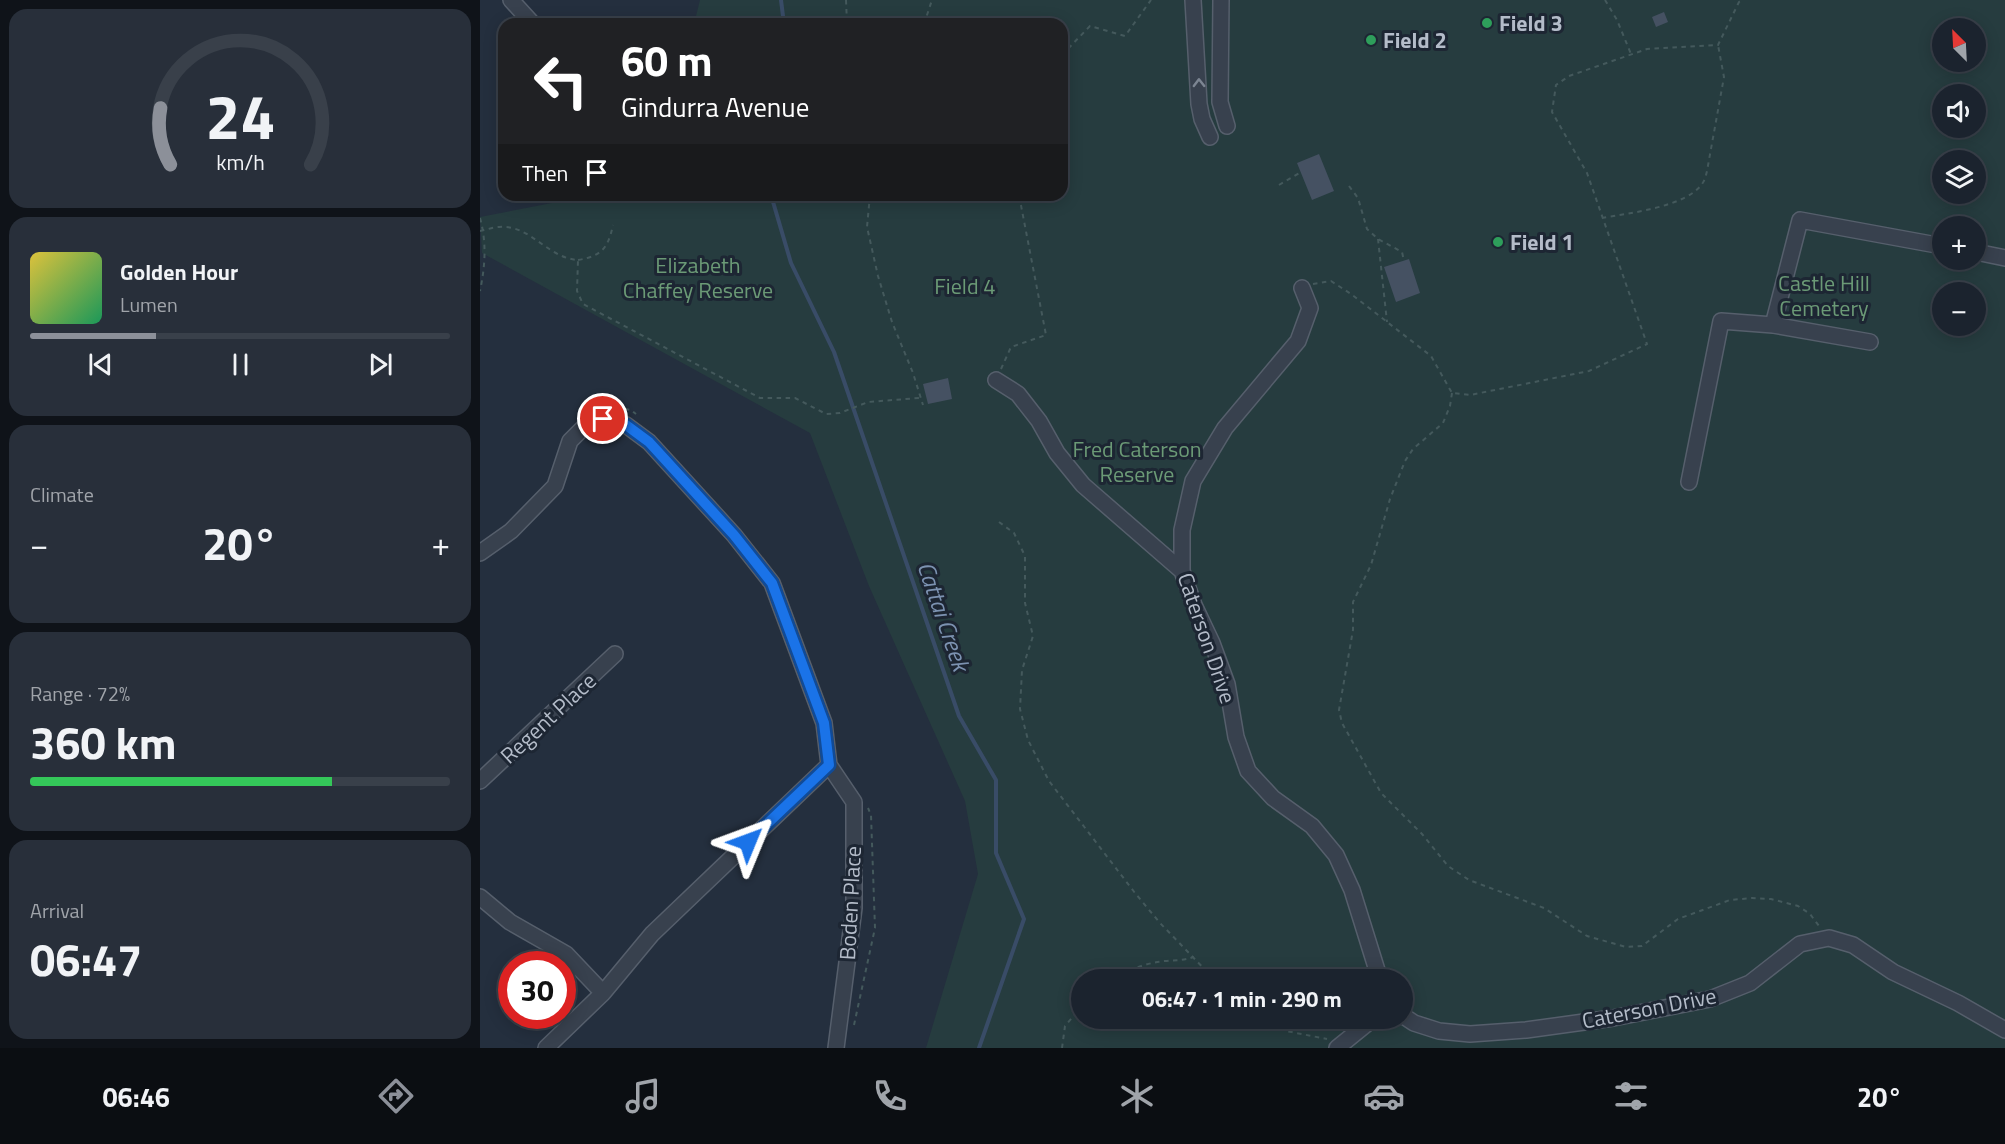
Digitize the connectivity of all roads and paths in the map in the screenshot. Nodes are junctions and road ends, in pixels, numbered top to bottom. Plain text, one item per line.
1 (511, 0) edge
2 (846, 0) edge
3 (932, 0) edge
4 (1150, 0) edge
5 (1193, 0) edge
6 (1221, 0) edge
7 (1605, 0) edge
8 (1742, 0) edge
9 (528, 18) edge
10 (847, 18) edge
11 (926, 18) edge
12 (1718, 45) junction
13 (1197, 47) junction
14 (1220, 48) junction
15 (1068, 49) edge
16 (1631, 54) junction
17 (1301, 172) dead end
18 (1279, 185) dead end
19 (1349, 186) dead end
20 (869, 201) edge
21 (1019, 201) edge
22 (480, 218) edge
23 (1602, 218) junction
24 (613, 225) dead end
25 (482, 231) edge
26 (1378, 239) junction
27 (1932, 244) edge
28 (1986, 254) edge
29 (2005, 258) edge
30 (578, 260) junction
31 (1404, 261) dead end
32 (1302, 288) joint
33 (480, 291) edge
34 (1387, 322) junction
35 (1773, 325) junction
36 (1870, 342) dead end
37 (996, 380) joint
38 (1452, 393) junction
39 (919, 398) junction
40 (922, 405) dead end
41 (615, 407) dead end
42 (639, 417) dead end
43 (1689, 482) dead end
44 (999, 522) dead end
45 (480, 553) edge
46 (1182, 571) junction
47 (615, 654) dead end
48 (829, 765) junction
49 (480, 781) edge
50 (480, 897) edge
51 (1829, 938) junction
52 (1194, 957) junction
53 (1132, 969) edge
54 (1205, 969) edge
55 (1377, 969) edge
56 (603, 993) junction
57 (1071, 1019) edge
58 (1413, 1022) edge
59 (1283, 1029) edge
60 (1360, 1029) edge
61 (2005, 1030) edge
62 (1337, 1047) edge
63 (546, 1048) edge
64 (836, 1048) edge
65 (1062, 1048) edge

1 - 9 street
2 - 10 path
3 - 11 path
4 - 15 path
5 - 13 street
6 - 14 street
7 - 16 path
8 - 12 path
12 - 16 path
12 - 23 path
13 - 14 street
14 -> 13 street
16 - 23 path
17 - 18 path
19 - 26 path
20 - 39 path
21 - 37 path
22 - 25 path
23 - 38 path
24 - 30 path
25 - 30 path
25 - 33 path
26 - 31 path
26 - 34 path
27 - 35 street
28 - 29 street
30 - 39 path
32 - 34 path
32 - 46 street, Caterson Drive
34 - 38 path
35 - 36 street
35 - 43 street
37 - 46 street
38 - 51 path
39 - 40 path
41 - 42 path
44 - 52 path
45 - 48 street
46 - 55 street, Caterson Drive
47 - 49 street, Regent Place
48 - 56 street
48 - 64 street, Boden Place
50 - 56 street
51 - 58 street, Caterson Drive
51 - 61 street
52 - 53 path
52 - 54 path
56 - 63 street
57 - 65 path
59 - 62 path
60 - 62 street

